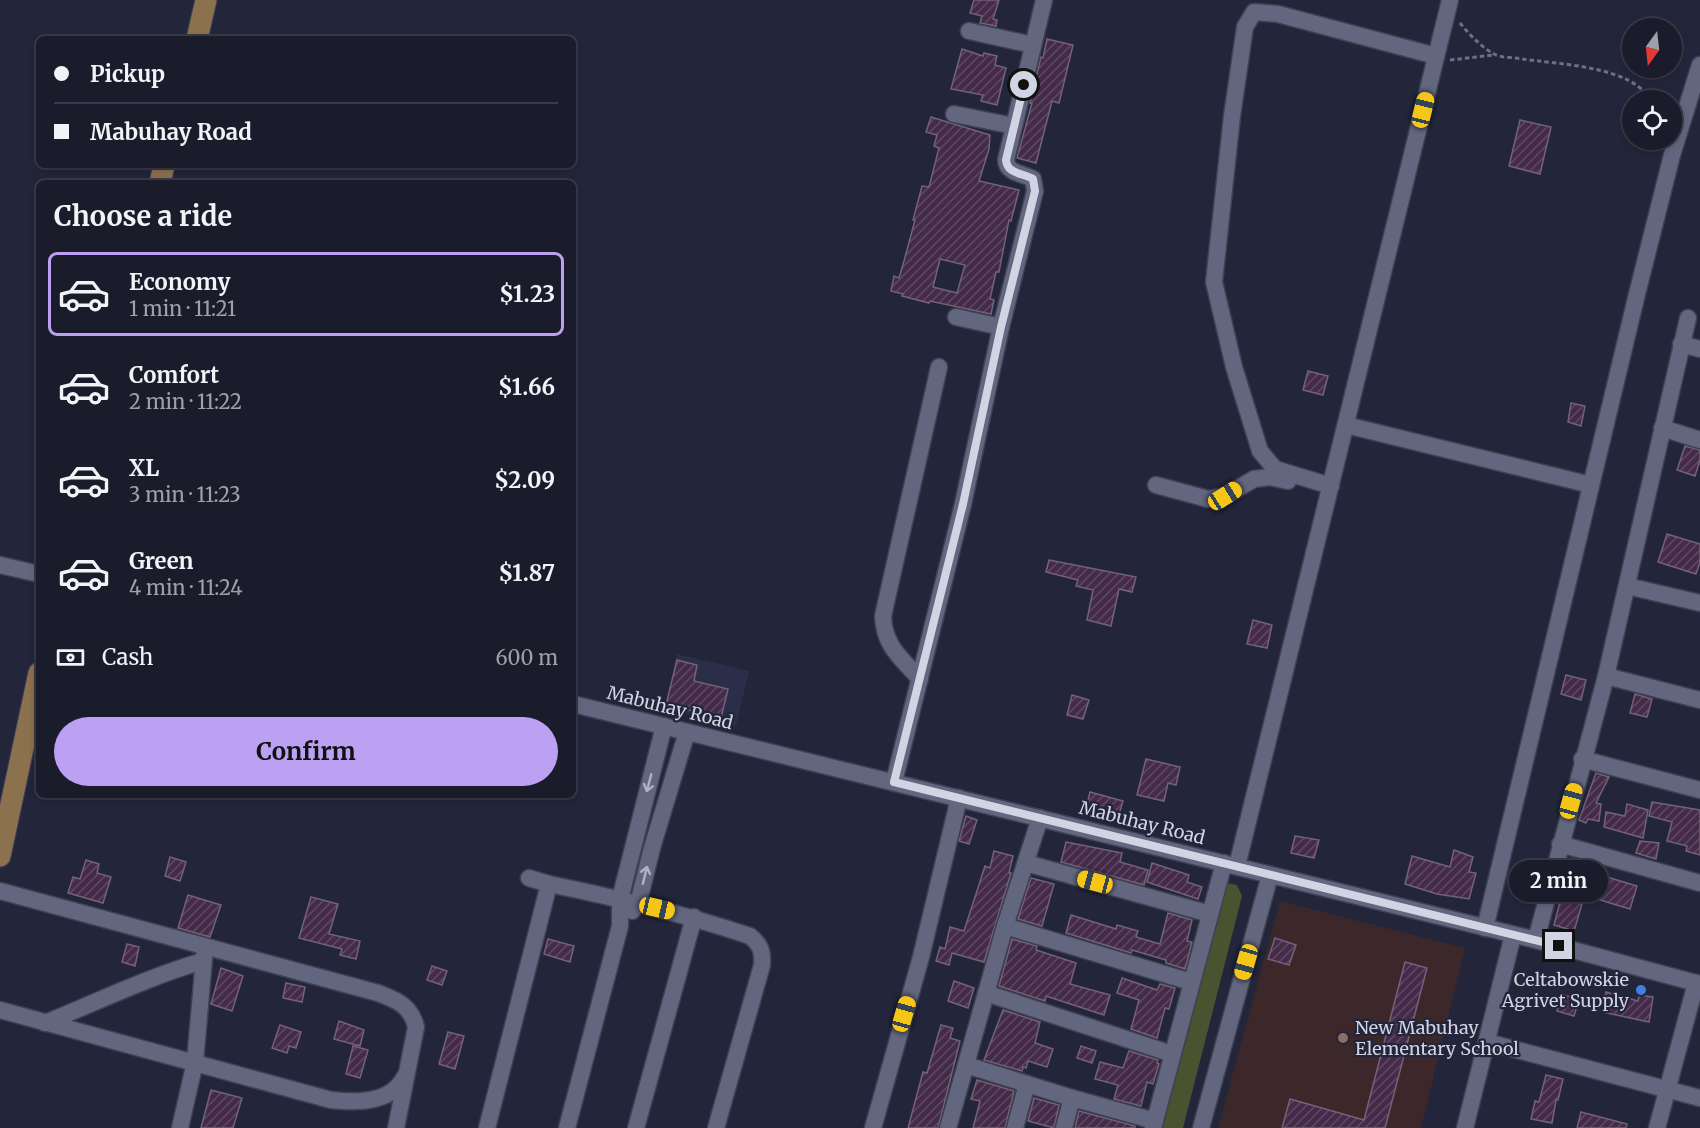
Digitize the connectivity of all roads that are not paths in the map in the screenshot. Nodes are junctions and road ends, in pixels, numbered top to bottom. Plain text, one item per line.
1 (207, 0) edge
2 (1044, 0) edge
3 (1449, 3) edge
4 (969, 31) dead end
5 (197, 36) edge
6 (1033, 45) junction
7 (1435, 60) junction
8 (1700, 66) edge
9 (954, 114) dead end
10 (1014, 126) junction
11 (956, 317) dead end
12 (1688, 318) dead end
13 (1001, 327) junction
14 (1681, 344) junction
15 (1700, 349) edge
16 (939, 367) dead end
17 (1346, 425) junction
18 (1662, 428) junction
19 (1700, 440) edge
20 (1156, 485) dead end
21 (1591, 485) junction
22 (1330, 489) junction
23 (0, 565) edge
24 (36, 573) edge
25 (1627, 586) junction
26 (1700, 603) edge
27 (1606, 675) junction
28 (920, 680) junction
29 (36, 687) edge
30 (1700, 700) edge
31 (576, 705) edge
32 (664, 726) junction
33 (687, 732) junction
34 (1582, 759) junction
35 (894, 782) junction
36 (1700, 790) edge
37 (960, 798) junction
38 (1040, 818) junction
39 (634, 843) junction
40 (1560, 844) junction
41 (652, 848) junction
42 (0, 856) edge
43 (1026, 863) junction
44 (1231, 865) junction
45 (1270, 875) junction
46 (529, 878) dead end
47 (1700, 883) edge
48 (549, 884) junction
49 (0, 891) edge
50 (620, 898) junction
51 (638, 904) junction
52 (1210, 914) junction
53 (694, 917) junction
54 (620, 926) junction
55 (1005, 927) junction
56 (1485, 928) junction
57 (1513, 935) junction
58 (1536, 940) junction
59 (204, 954) junction
60 (1191, 982) junction
61 (1698, 983) edge
62 (986, 993) junction
63 (0, 1010) edge
64 (45, 1023) junction
65 (1487, 1042) junction
66 (1172, 1054) junction
67 (195, 1062) junction
68 (966, 1065) junction
69 (408, 1069) junction
70 (1027, 1084) junction
71 (1667, 1089) junction
72 (1072, 1098) junction
73 (1700, 1098) edge
74 (1154, 1124) edge
75 (180, 1128) edge
76 (396, 1128) edge
77 (487, 1128) edge
78 (567, 1128) edge
79 (636, 1128) edge
80 (716, 1128) edge
81 (873, 1128) edge
82 (948, 1128) edge
83 (1015, 1128) edge
84 (1064, 1128) edge
85 (1201, 1128) edge
86 (1465, 1128) edge
87 (1657, 1128) edge

1 - 5 main road
2 - 6 street
3 - 7 street
4 - 6 street
6 - 10 street
7 - 17 street
7 - 22 street
8 - 21 street
9 - 10 street
10 - 13 street
11 - 13 street
12 - 14 street
13 - 28 street
14 - 15 street
14 - 18 street
16 - 28 street
17 - 21 street
17 - 22 street
18 - 19 street
18 - 25 street
20 - 22 street
21 - 56 street
22 - 44 street
23 - 24 street
25 - 26 street
25 - 27 street
27 - 30 street
27 - 34 street
28 - 35 street
29 - 42 main road
31 - 32 street, Mabuhay Road
32 - 33 street, Mabuhay Road
32 -> 39 street
33 - 35 street, Mabuhay Road
33 - 41 street
34 - 36 street
34 - 40 street
35 - 37 street, Mabuhay Road
37 - 38 street, Mabuhay Road
37 - 81 street
38 - 43 street
38 - 44 street, Mabuhay Road
39 - 41 street
39 - 50 street
40 - 47 street
40 - 58 street
51 -> 41 street
43 - 52 street
43 - 55 street
44 - 45 street, Mabuhay Road
44 - 52 street
45 - 56 street, Mabuhay Road
45 - 85 street
46 - 48 street
48 - 50 street
48 - 77 street
49 - 59 street
50 - 51 street
50 - 54 street
51 - 53 street
51 - 54 street
52 - 60 street
53 - 79 street
53 - 80 street
54 - 78 street
55 - 60 street
55 - 62 street
56 - 57 street, Mabuhay Road
57 - 58 street, Mabuhay Road
57 - 65 street
58 - 61 street, Mabuhay Road
59 - 64 street
59 - 67 street
59 - 69 street
60 - 66 street
61 - 71 street
62 - 66 street
62 - 68 street
63 - 64 street
64 - 67 street
65 - 71 street
65 - 86 street
66 - 74 street
67 - 69 street
67 - 75 street
68 - 70 street
68 - 82 street
69 - 76 street
70 - 72 street
70 - 83 street
71 - 73 street
71 - 87 street
72 - 74 street
72 - 84 street

